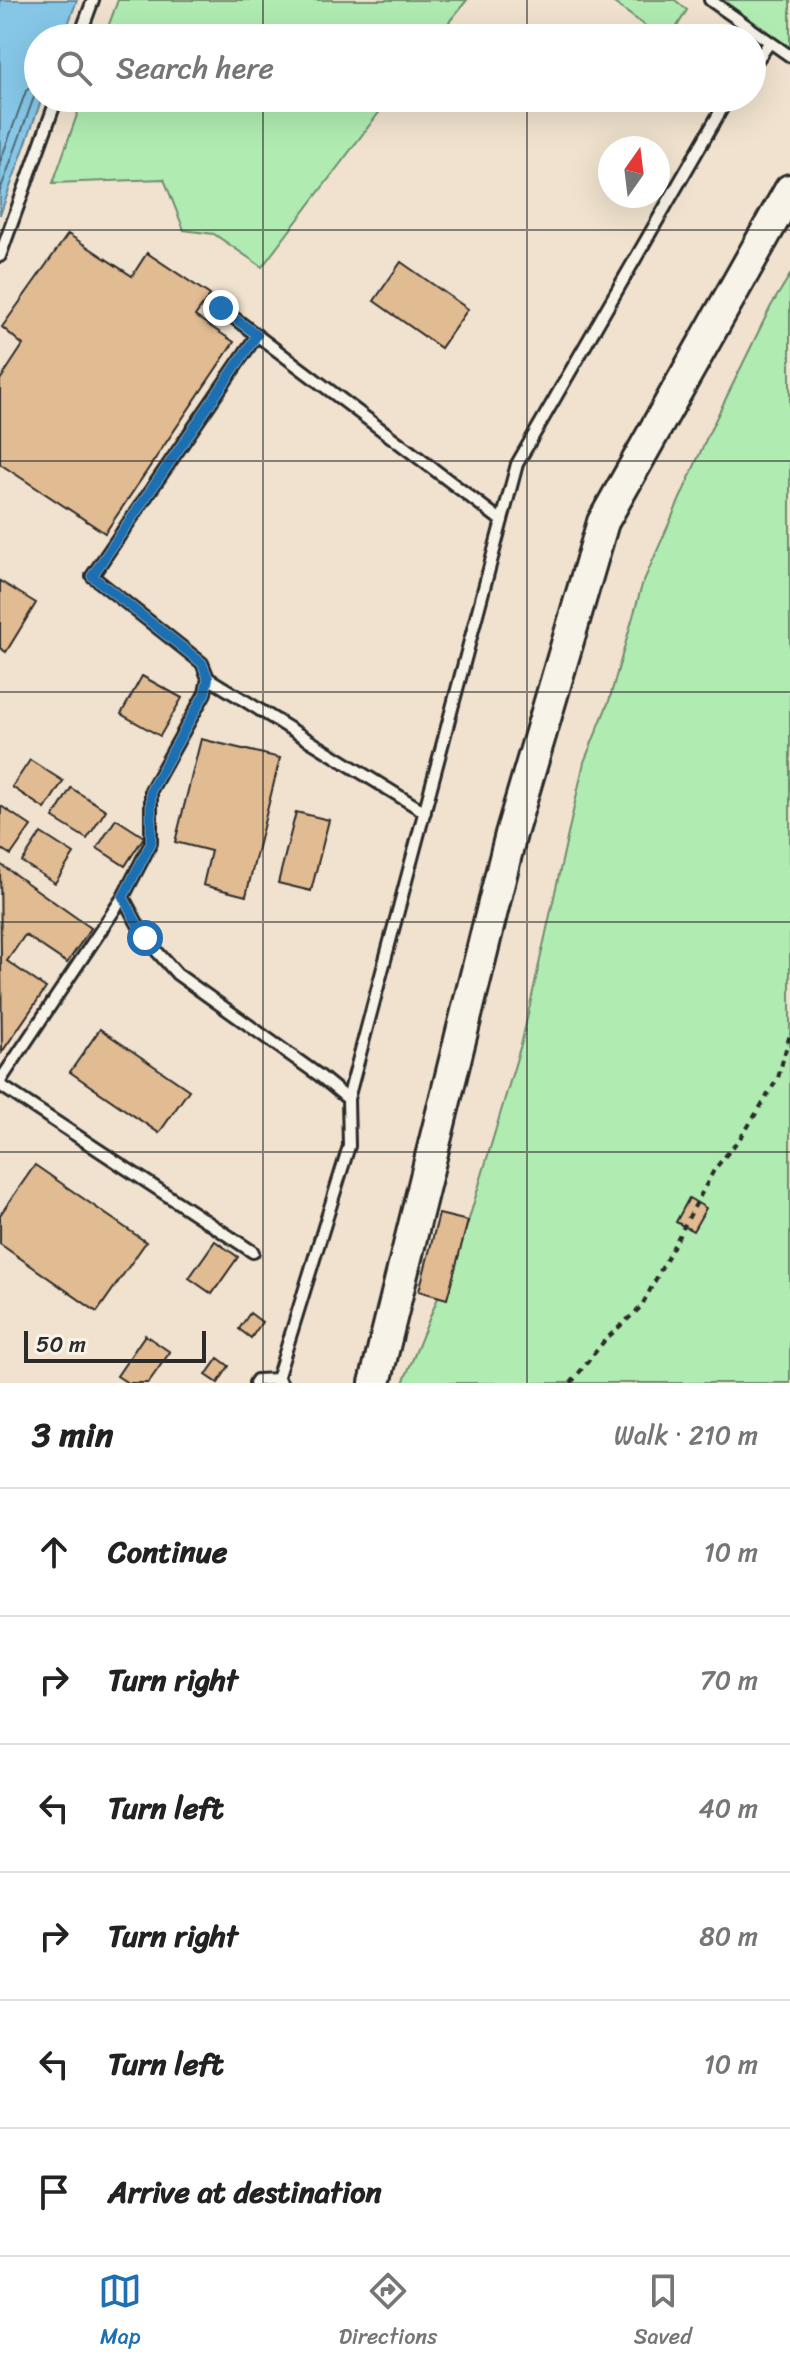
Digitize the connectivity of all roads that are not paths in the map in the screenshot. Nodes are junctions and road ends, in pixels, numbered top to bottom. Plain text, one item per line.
1 (93, 0) edge
2 (710, 0) edge
3 (84, 24) edge
4 (744, 24) edge
5 (766, 39) edge
6 (770, 42) junction
7 (766, 48) edge
8 (790, 56) edge
9 (52, 112) edge
10 (720, 112) edge
11 (790, 190) edge
12 (0, 256) edge
13 (221, 308) dead end
14 (257, 335) junction
15 (502, 521) junction
16 (208, 678) junction
17 (425, 812) junction
18 (123, 897) junction
19 (0, 1083) edge
20 (348, 1099) junction
21 (253, 1252) dead end
22 (280, 1381) edge
23 (255, 1383) edge
24 (375, 1383) edge

1 - 3 lane
2 - 4 lane
5 - 6 lane
6 - 7 lane
6 - 8 lane
9 - 12 lane
10 - 15 lane
11 - 24 street
13 - 14 lane
14 - 15 lane
14 - 16 lane
15 - 17 lane
16 - 17 lane
16 - 18 lane
17 - 20 lane
18 - 19 lane
18 - 20 lane
19 - 21 lane
20 - 22 lane
22 - 23 lane

